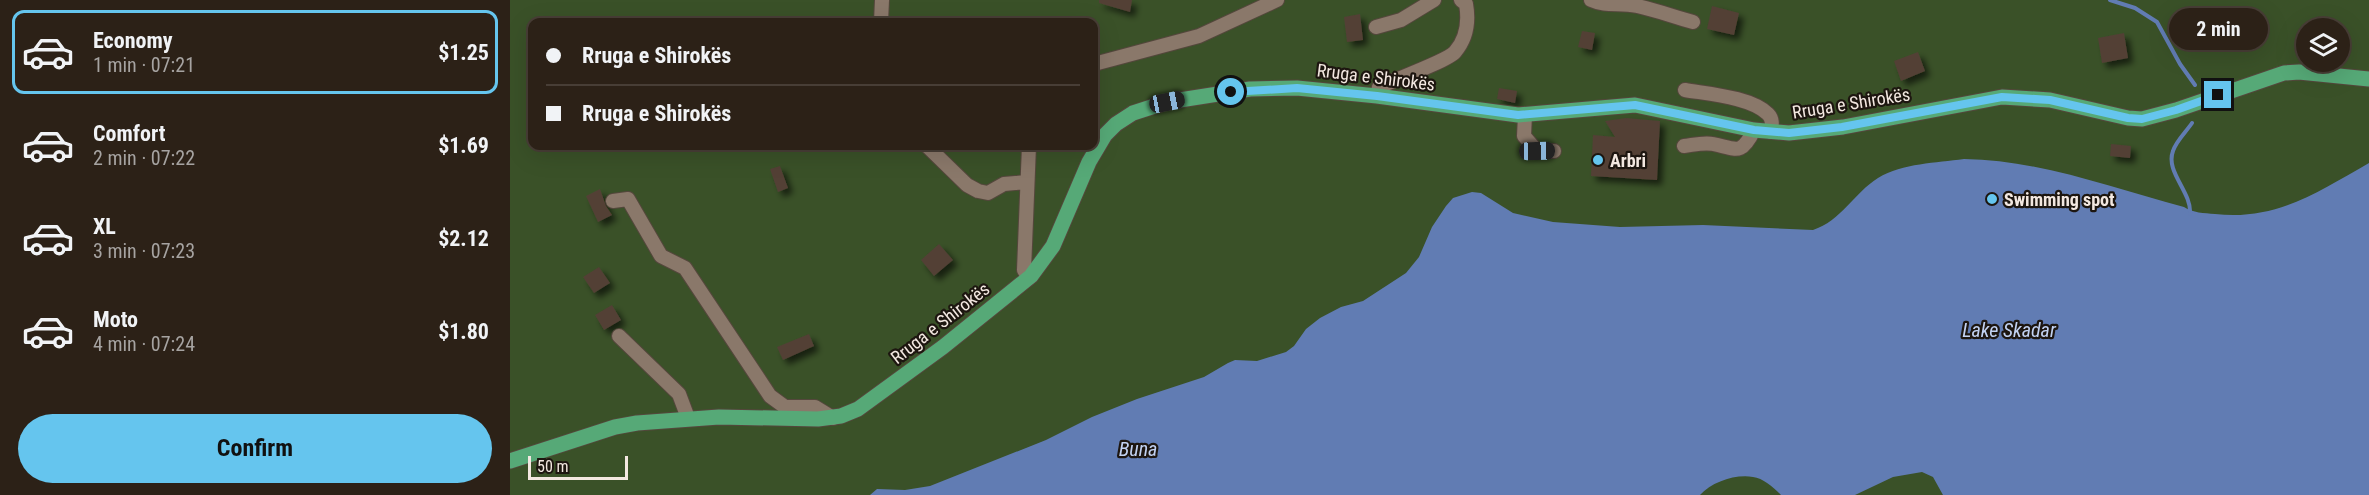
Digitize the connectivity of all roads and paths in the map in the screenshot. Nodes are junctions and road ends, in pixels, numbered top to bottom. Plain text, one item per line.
1 (882, 0) edge
2 (1277, 0) edge
3 (1434, 0) edge
4 (1461, 0) edge
5 (1591, 0) edge
6 (881, 18) edge
7 (1693, 22) dead end
8 (1376, 27) dead end
9 (1098, 63) edge
10 (2369, 79) edge
11 (1685, 90) dead end
12 (1377, 96) junction
13 (1525, 115) junction
14 (1754, 130) junction
15 (1772, 132) junction
16 (1098, 146) edge
17 (1684, 146) dead end
18 (931, 150) edge
19 (1029, 150) edge
20 (1096, 150) edge
21 (1554, 151) dead end
22 (1026, 182) junction
23 (613, 201) dead end
24 (1029, 278) junction
25 (619, 336) dead end
26 (688, 418) junction
27 (833, 418) junction
28 (510, 461) edge

1 - 6 street
2 - 9 street
3 - 8 street
4 - 12 street
5 - 7 street
10 - 15 main road, Rruga e Shirokës
11 - 15 street
12 - 13 main road, Rruga e Shirokës
12 - 16 main road, Rruga e Shirokës
13 - 14 main road, Rruga e Shirokës
13 - 21 street
14 - 15 main road, Rruga e Shirokës
14 - 17 street
18 - 22 street
19 - 22 street
20 - 24 main road, Rruga e Shirokës
22 - 24 street
23 - 27 street
24 - 27 main road, Rruga e Shirokës
25 - 26 street
26 - 27 main road, Rruga e Shirokës
26 - 28 main road, Rruga e Shirokës

